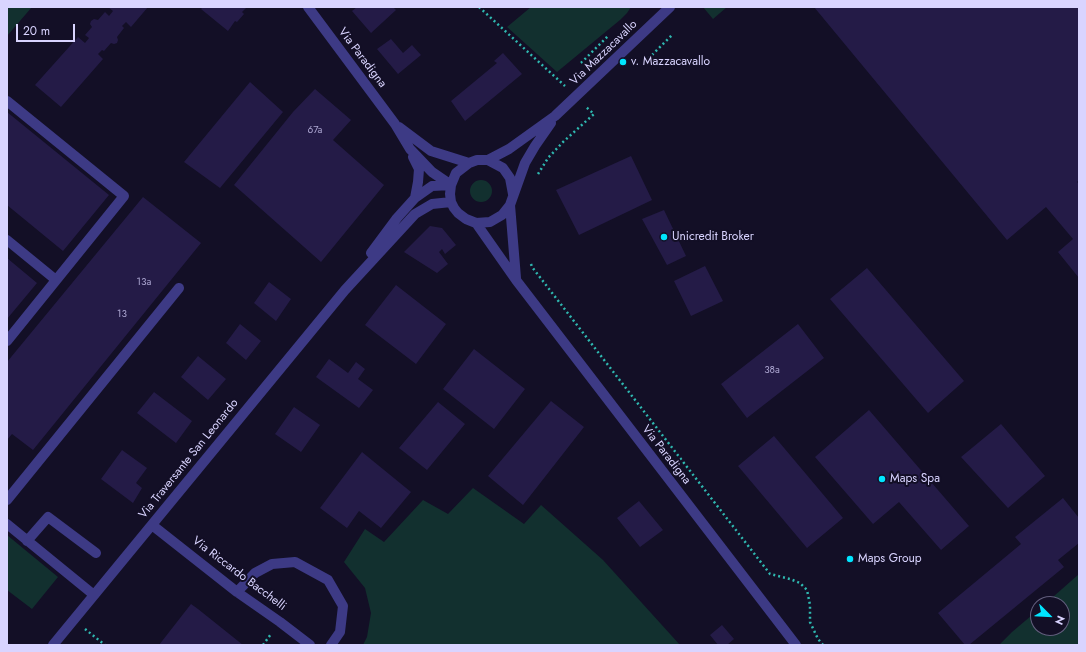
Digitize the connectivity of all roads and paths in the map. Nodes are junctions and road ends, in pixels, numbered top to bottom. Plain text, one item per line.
1 (308, 7) edge
2 (479, 7) edge
3 (670, 7) edge
4 (672, 35) dead end
5 (608, 36) dead end
6 (581, 62) dead end
7 (645, 62) dead end
8 (576, 97) junction
9 (7, 101) edge
10 (555, 116) junction
11 (394, 124) junction
12 (410, 150) junction
13 (488, 160) junction
14 (469, 163) junction
15 (537, 177) dead end
16 (451, 185) junction
17 (513, 194) junction
18 (415, 198) junction
19 (451, 202) junction
20 (510, 206) junction
21 (476, 223) junction
22 (7, 240) edge
23 (530, 261) dead end
24 (56, 280) junction
25 (516, 280) junction
26 (179, 288) dead end
27 (345, 290) junction
28 (7, 341) edge
29 (7, 500) edge
30 (7, 524) edge
31 (152, 525) junction
32 (28, 541) junction
33 (96, 553) dead end
34 (237, 592) junction
35 (94, 595) junction
36 (74, 620) junction
37 (53, 645) edge
38 (106, 645) edge
39 (310, 645) edge
40 (331, 645) edge
41 (796, 645) edge
42 (823, 645) edge

1 - 11 street, Via Paradigna
2 - 8 path
3 - 8 street, Via Mazzacavallo
4 - 7 path
5 - 6 path
8 - 10 street, Via Mazzacavallo
8 - 15 path
9 - 24 street
10 - 13 street, Via Mazzacavallo
10 - 17 street, Via Mazzacavallo
11 - 12 street, Via Paradigna
11 - 14 street, Via Paradigna
12 - 16 street, Via Paradigna
12 - 18 street, Via Paradigna
13 - 14 street, Via Paradigna
13 - 17 street
14 - 16 street
16 - 18 street, Via Traversante San Leonardo
16 - 19 street
17 - 20 street
18 - 27 street, Via Traversante San Leonardo
19 - 21 street, Via Paradigna
19 - 27 street, Via Traversante San Leonardo
20 - 21 street
20 - 25 street
21 - 25 street, Via Paradigna
22 - 24 street
23 - 42 path
24 - 28 street
25 - 41 street, Via Paradigna
26 - 29 street
27 - 31 street, Via Traversante San Leonardo
30 - 32 street
31 - 34 street, Via Riccardo Bacchelli
31 - 35 street, Via Traversante San Leonardo
32 - 33 street
32 - 35 street
34 - 39 street, Via Riccardo Bacchelli
34 - 40 street
35 - 36 street, Via Traversante San Leonardo
36 - 37 street, Via Traversante San Leonardo
36 - 38 path

